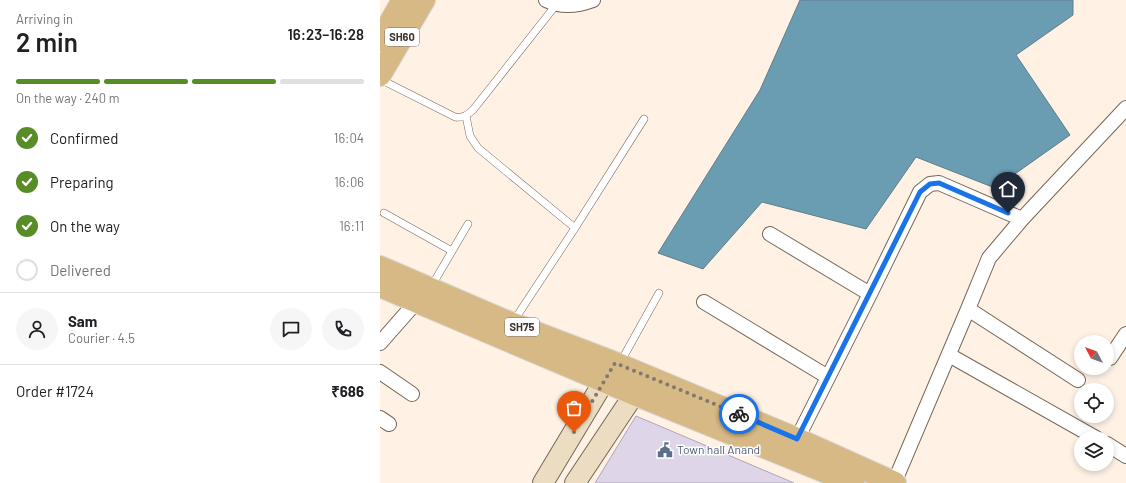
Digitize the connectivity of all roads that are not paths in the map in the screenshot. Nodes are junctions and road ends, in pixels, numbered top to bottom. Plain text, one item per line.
1 (403, 0) edge
2 (424, 0) edge
3 (593, 0) edge
4 (551, 2) edge
5 (380, 40) edge
6 (381, 71) edge
7 (1126, 108) edge
8 (466, 116) junction
9 (644, 119) dead end
10 (384, 213) dead end
11 (1022, 219) junction
12 (468, 224) dead end
13 (575, 228) junction
14 (770, 234) dead end
15 (452, 251) junction
16 (380, 267) edge
17 (380, 286) edge
18 (659, 293) dead end
19 (870, 294) junction
20 (423, 295) junction
21 (704, 302) dead end
22 (968, 310) junction
23 (512, 324) junction
24 (1126, 334) edge
25 (380, 343) edge
26 (1114, 352) edge
27 (949, 355) junction
28 (613, 370) junction
29 (380, 372) edge
30 (647, 376) junction
31 (828, 377) junction
32 (1078, 380) dead end
33 (412, 394) dead end
34 (634, 394) junction
35 (1084, 431) edge
36 (797, 439) junction
37 (1114, 448) edge
38 (1126, 456) edge
39 (543, 483) edge
40 (575, 483) edge
41 (853, 483) edge
42 (894, 483) edge

1 - 5 main road, SH60
2 - 6 main road, SH60
3 - 4 street
4 - 8 lane
6 - 8 lane
7 - 11 street
8 - 13 lane
9 - 13 lane
10 - 15 lane
11 - 19 street
11 - 22 street
12 - 15 lane
13 - 23 lane
14 - 19 street
15 - 20 lane
16 - 20 main road, SH75
17 - 20 main road, SH75
18 - 28 lane
19 - 31 street
20 - 23 main road, SH75
20 - 25 street
20 - 28 main road, SH75
21 - 31 street
22 - 27 street
22 - 32 street
23 - 28 main road, SH75
24 - 26 street
27 - 35 street
27 - 42 street
28 - 30 main road, SH75
28 - 34 main road, SH75
28 - 39 main road
29 - 33 street
30 - 34 main road
30 - 36 main road, SH75
31 - 36 street
34 - 40 main road
34 - 41 main road, SH75
36 - 42 main road, SH75
37 - 38 street

